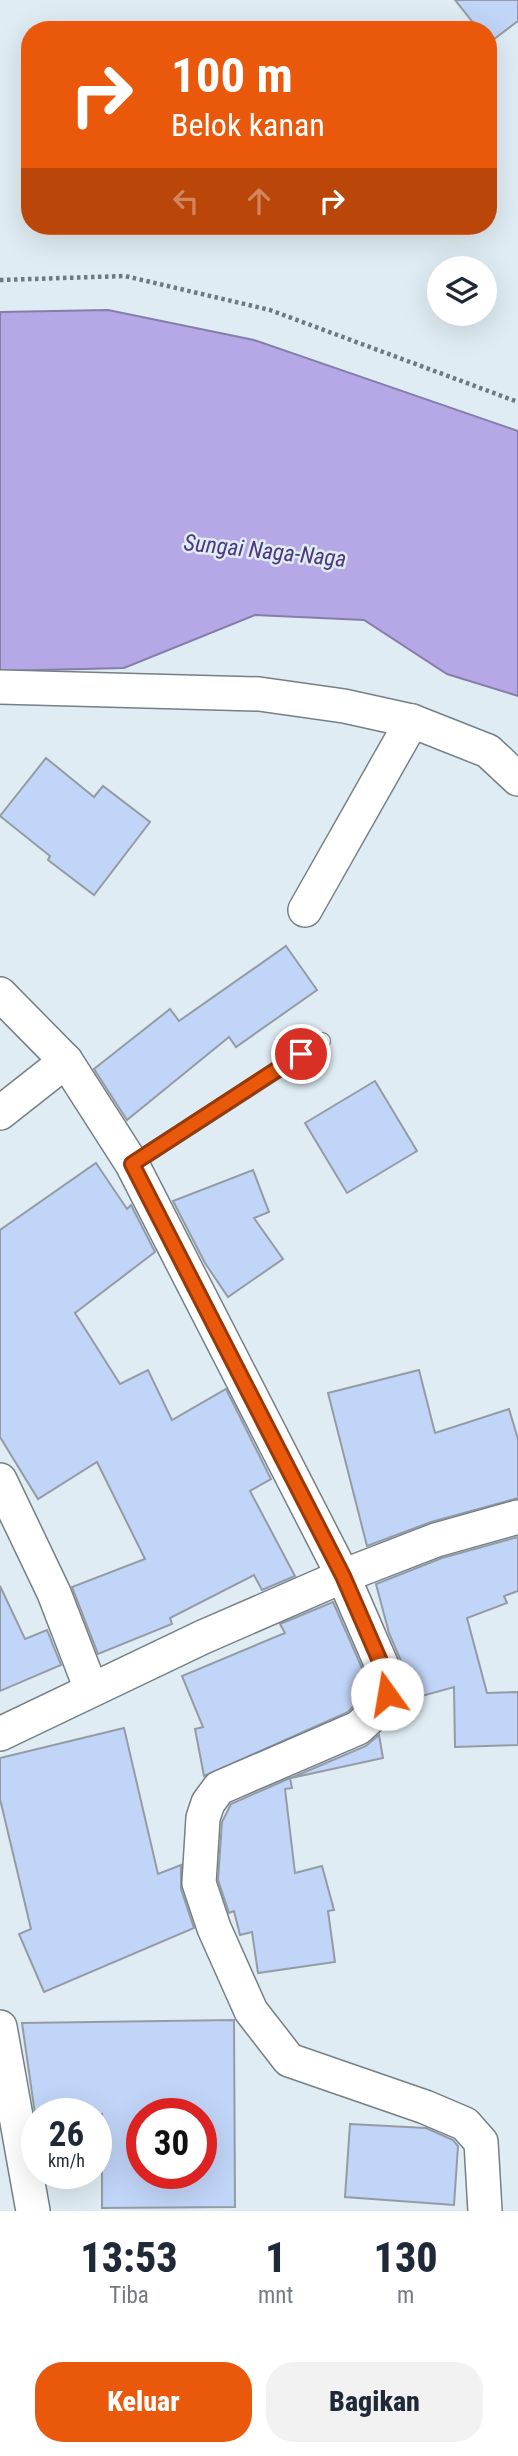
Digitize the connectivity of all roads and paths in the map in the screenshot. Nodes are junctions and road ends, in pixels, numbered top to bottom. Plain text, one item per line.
1 (0, 280) edge
2 (518, 402) edge
3 (0, 687) edge
4 (412, 721) junction
5 (518, 779) edge
6 (305, 910) dead end
7 (0, 994) edge
8 (322, 1041) dead end
9 (66, 1061) junction
10 (0, 1113) edge
11 (132, 1164) junction
12 (0, 1480) edge
13 (518, 1517) edge
14 (343, 1576) junction
15 (92, 1689) junction
16 (0, 1734) edge
17 (0, 2027) edge
18 (33, 2211) edge
19 (485, 2211) edge

1 - 2 path
3 - 4 street
4 - 5 street
4 - 6 street
7 - 9 street
8 - 11 lane
9 - 10 street
9 - 11 street
11 - 14 street
12 - 15 street
13 - 14 street
14 - 15 street
14 - 19 street
15 - 16 street
17 - 18 street

